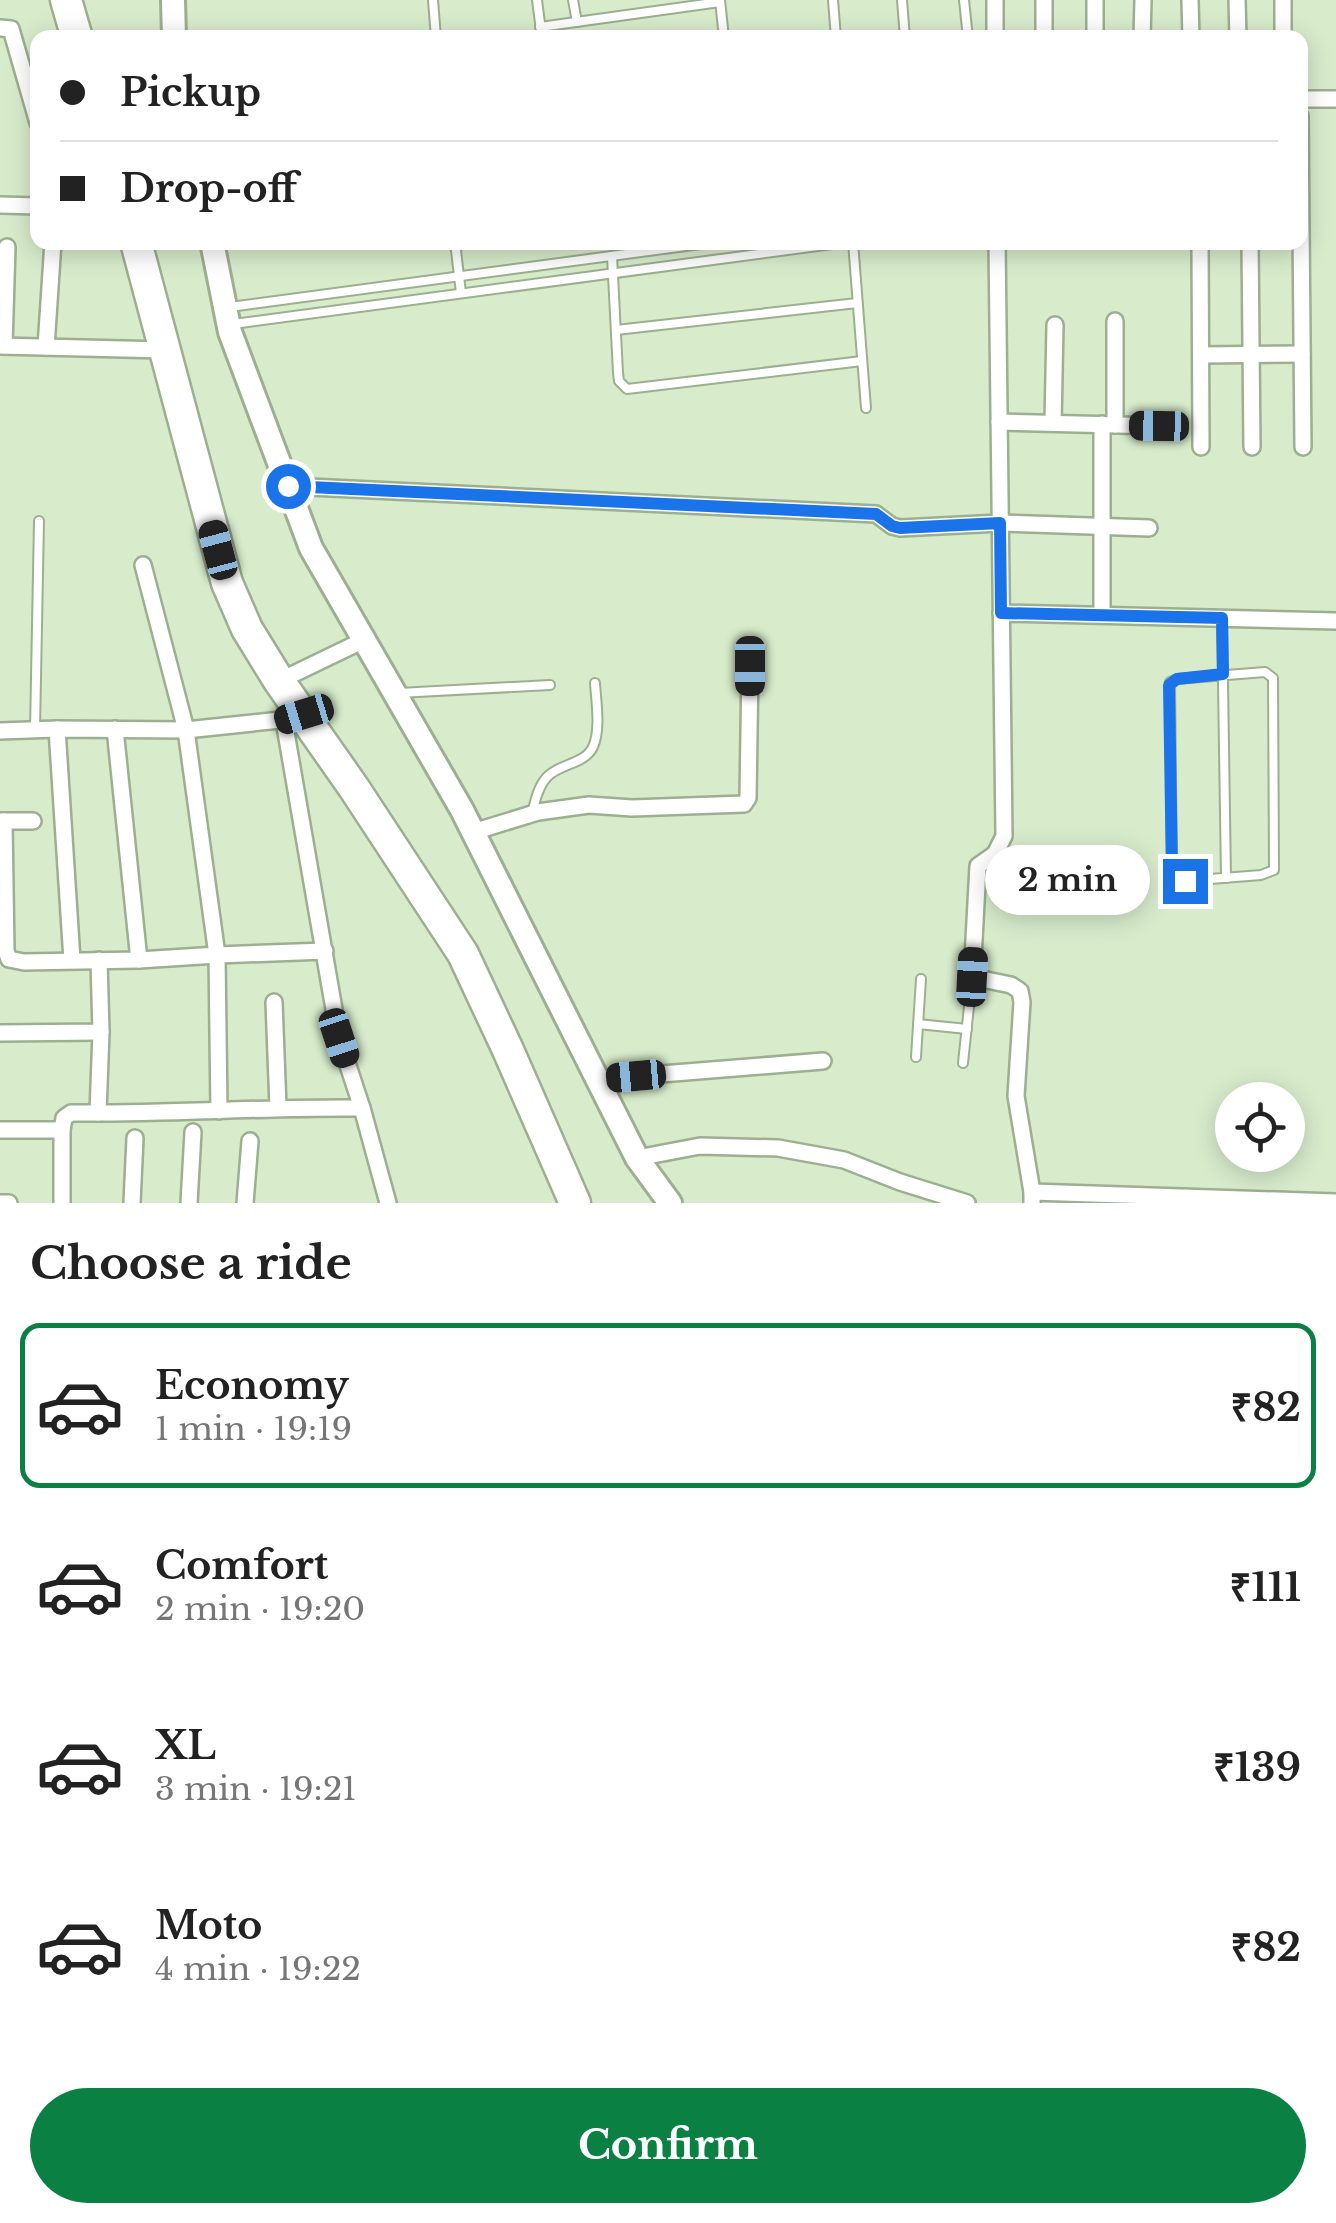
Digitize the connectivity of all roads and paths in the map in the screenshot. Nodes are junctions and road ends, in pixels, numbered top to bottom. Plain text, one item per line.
1 (66, 0) edge
2 (172, 0) edge
3 (433, 0) edge
4 (537, 0) edge
5 (573, 0) edge
6 (833, 0) edge
7 (902, 0) edge
8 (964, 0) edge
9 (995, 0) edge
10 (1044, 0) edge
11 (1094, 0) edge
12 (1143, 0) edge
13 (1190, 0) edge
14 (1237, 0) edge
15 (1283, 0) edge
16 (720, 1) edge
17 (680, 4) edge
18 (577, 22) junction
19 (540, 27) junction
20 (0, 28) edge
21 (75, 30) edge
22 (174, 30) edge
23 (435, 30) edge
24 (541, 30) edge
25 (723, 30) edge
26 (835, 30) edge
27 (904, 30) edge
28 (967, 30) edge
29 (995, 30) edge
30 (1044, 30) edge
31 (1096, 30) edge
32 (1142, 30) edge
33 (1191, 30) edge
34 (1238, 30) edge
35 (1283, 30) edge
36 (30, 95) edge
37 (1308, 99) edge
38 (1336, 99) edge
39 (0, 205) edge
40 (30, 206) edge
41 (7, 247) dead end
42 (52, 250) edge
43 (138, 250) edge
44 (214, 250) edge
45 (456, 250) edge
46 (657, 250) edge
47 (787, 250) edge
48 (851, 250) edge
49 (997, 250) edge
50 (1200, 250) edge
51 (1250, 250) edge
52 (1301, 250) edge
53 (612, 256) junction
54 (613, 272) junction
55 (458, 277) junction
56 (461, 292) junction
57 (858, 303) junction
58 (227, 316) junction
59 (1114, 322) dead end
60 (1056, 325) dead end
61 (616, 330) junction
62 (2, 346) edge
63 (46, 347) junction
64 (165, 350) junction
65 (1251, 353) junction
66 (1302, 354) junction
67 (1200, 356) junction
68 (862, 361) junction
69 (866, 408) dead end
70 (999, 422) junction
71 (1053, 423) junction
72 (1108, 425) junction
73 (1159, 426) dead end
74 (1252, 447) dead end
75 (1303, 447) dead end
76 (1201, 448) dead end
77 (288, 486) junction
78 (39, 521) dead end
79 (1000, 523) junction
80 (1103, 526) junction
81 (1149, 528) dead end
82 (143, 565) dead end
83 (1001, 613) junction
84 (1102, 616) junction
85 (1222, 618) junction
86 (1336, 621) edge
87 (364, 640) junction
88 (750, 666) dead end
89 (1223, 674) junction
90 (279, 681) junction
91 (595, 683) dead end
92 (550, 685) dead end
93 (395, 693) junction
94 (294, 718) junction
95 (57, 729) junction
96 (115, 729) junction
97 (35, 730) junction
98 (186, 730) junction
99 (0, 731) edge
100 (532, 814) junction
101 (32, 820) dead end
102 (2, 821) edge
103 (473, 832) junction
104 (1226, 878) junction
105 (325, 951) junction
106 (217, 955) junction
107 (72, 960) junction
108 (99, 960) junction
109 (139, 960) junction
110 (972, 977) junction
111 (920, 979) dead end
112 (274, 1002) dead end
113 (918, 1024) junction
114 (966, 1029) junction
115 (101, 1032) junction
116 (0, 1033) edge
117 (916, 1057) dead end
118 (823, 1062) dead end
119 (963, 1063) dead end
120 (599, 1079) junction
121 (278, 1107) junction
122 (362, 1108) junction
123 (219, 1110) junction
124 (98, 1114) junction
125 (0, 1130) edge
126 (62, 1130) junction
127 (194, 1132) dead end
128 (136, 1138) dead end
129 (250, 1140) dead end
130 (637, 1158) junction
131 (1032, 1198) edge
132 (1160, 1199) edge
133 (1208, 1200) edge
134 (1267, 1201) edge
135 (1331, 1202) edge
136 (0, 1203) edge
137 (8, 1203) edge
138 (62, 1203) edge
139 (132, 1203) edge
140 (189, 1203) edge
141 (245, 1203) edge
142 (388, 1203) edge
143 (575, 1203) edge
144 (670, 1203) edge
145 (967, 1203) edge

1 - 21 highway
2 - 22 street
3 - 23 lane
4 - 19 lane
5 - 18 lane
6 - 26 lane
7 - 27 lane
8 - 28 lane
9 - 29 street
10 - 30 street
11 - 31 street
12 - 32 street
13 - 33 street
14 - 34 street
15 - 35 street
16 - 17 lane
16 - 25 lane
17 - 18 lane
18 - 19 lane
19 - 24 lane
20 - 36 street
37 - 38 street
39 - 40 street
41 - 62 street
42 - 63 street
43 - 64 highway
44 - 58 street
45 - 55 lane
46 - 53 lane
47 - 54 lane
48 - 57 lane
49 - 70 street
50 - 67 street
51 - 65 street
52 - 66 street
53 - 54 lane
53 - 55 lane
54 - 56 lane
54 - 61 lane
55 - 56 lane
55 - 58 lane
56 - 58 lane
57 - 61 lane
57 - 68 lane
58 - 77 street
59 - 72 street
60 - 71 street
61 - 68 lane
62 - 63 street
63 - 64 street
64 - 90 highway
65 - 66 street
65 - 67 street
65 - 74 street
66 - 75 street
67 - 76 street
68 - 69 lane
70 - 71 street
70 - 79 street
71 - 72 street
72 - 73 street
72 - 80 street
77 - 79 street
77 - 87 street
78 - 97 lane
79 - 80 street
79 - 83 street
80 - 81 street
80 - 84 street
82 - 98 street
83 - 84 street
83 - 110 street
84 - 85 street
85 - 86 street
85 - 89 lane
87 - 90 street
87 - 93 street
88 - 100 street
89 - 104 lane
89 - 104 lane
89 - 104 lane
90 - 94 highway
91 - 100 lane
92 - 93 lane
93 - 103 street
94 - 98 street
94 - 105 street
94 - 143 highway
95 - 96 street
95 - 97 street
95 - 107 street
96 - 98 street
96 - 109 street
97 - 99 street
98 - 106 street
100 - 103 street
101 - 102 street
102 - 107 street
103 - 120 street
105 - 106 street
105 - 122 street
106 - 109 street
106 - 123 street
107 - 108 street
108 - 109 street
108 - 115 street
110 - 114 lane
110 - 131 street
111 - 113 lane
112 - 121 street
113 - 114 lane
113 - 117 lane
114 - 119 lane
115 - 116 street
115 - 124 street
118 - 120 street
120 - 130 street
121 - 122 street
121 - 123 street
122 - 142 street
123 - 124 street
124 - 126 street
125 - 126 street
126 - 138 street
127 - 140 street
128 - 139 street
129 - 141 street
130 - 144 street
130 - 145 street
131 - 132 street
132 - 133 street
133 - 134 street
134 - 135 street
136 - 137 street

